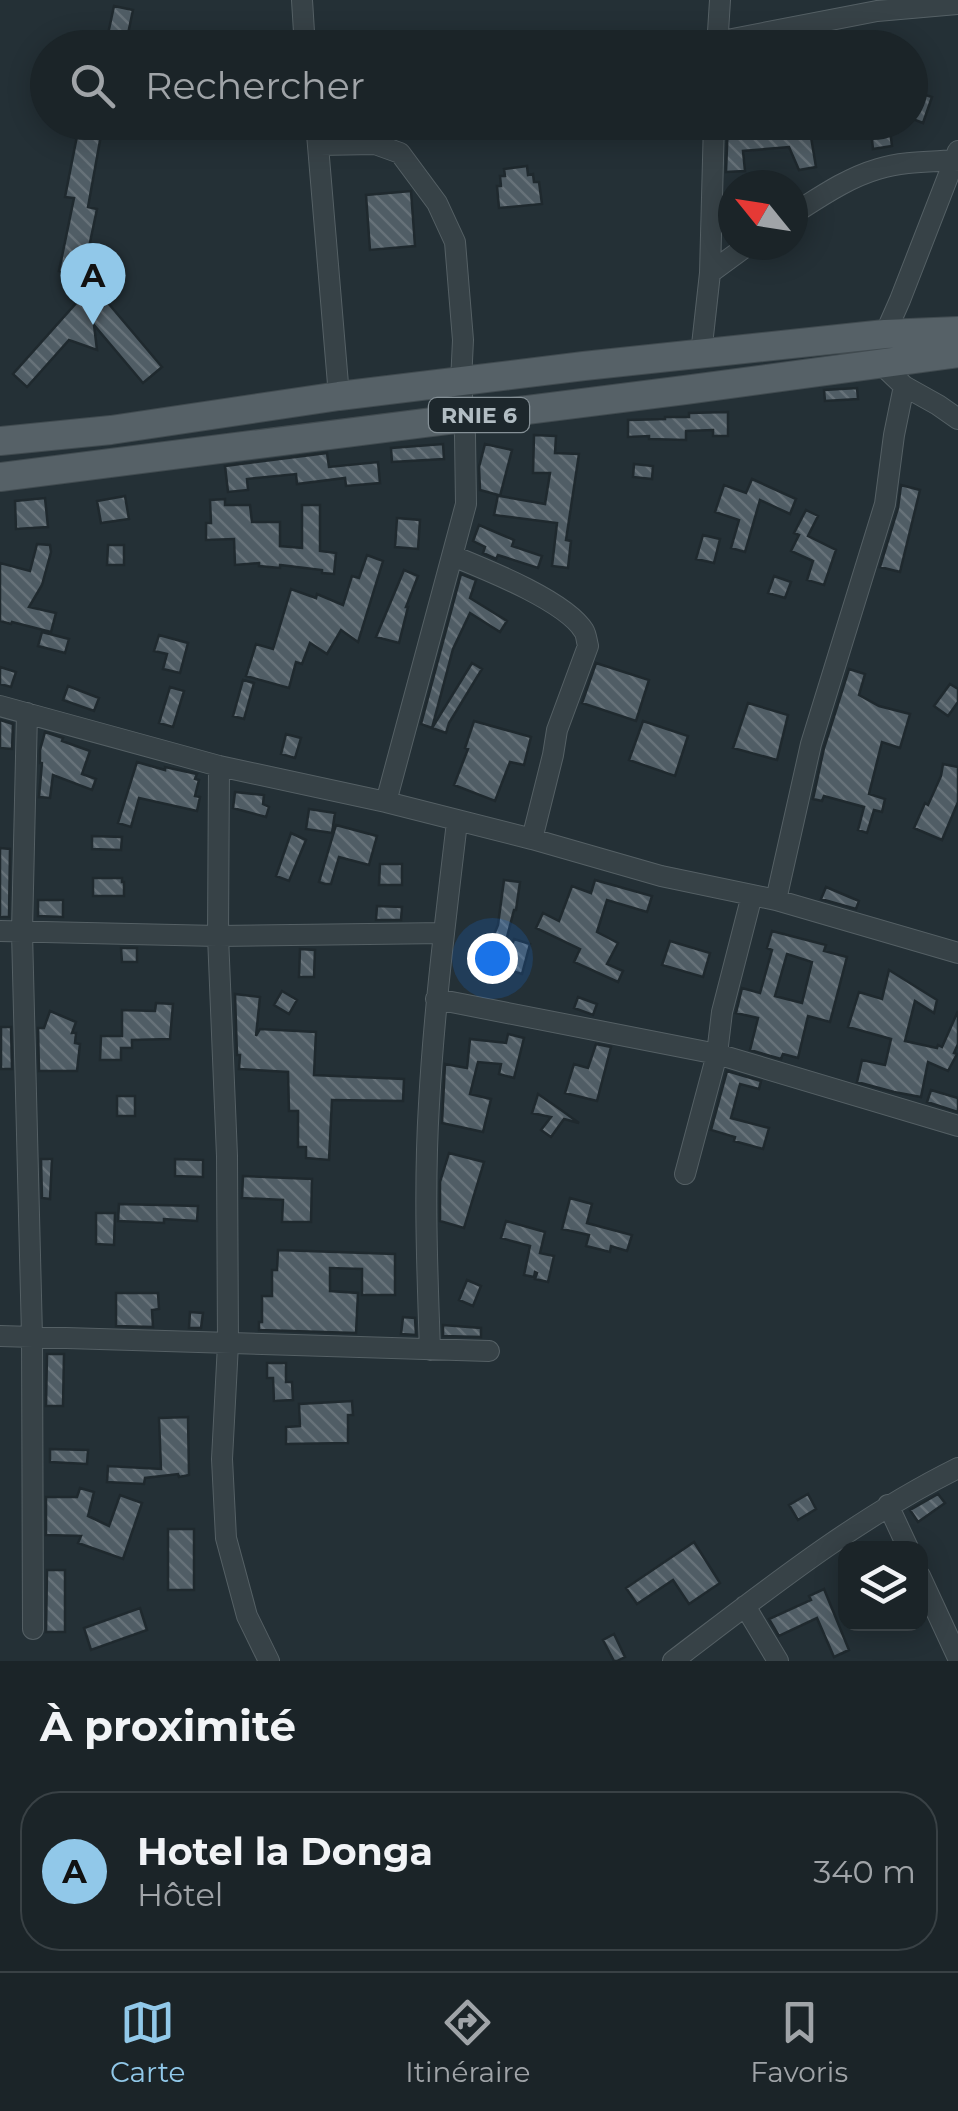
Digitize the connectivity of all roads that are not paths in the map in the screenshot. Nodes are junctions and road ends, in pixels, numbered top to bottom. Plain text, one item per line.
1 (302, 0) edge
2 (720, 0) edge
3 (958, 4) edge
4 (841, 9) edge
5 (304, 30) edge
6 (718, 30) edge
7 (769, 30) edge
8 (318, 140) edge
9 (714, 140) edge
10 (319, 145) junction
11 (957, 157) edge
12 (808, 205) edge
13 (728, 260) edge
14 (710, 273) junction
15 (958, 332) edge
16 (885, 334) junction
17 (791, 343) junction
18 (958, 353) edge
19 (702, 354) junction
20 (880, 363) junction
21 (794, 374) junction
22 (461, 382) junction
23 (904, 386) junction
24 (339, 396) junction
25 (464, 417) junction
26 (958, 420) edge
27 (111, 430) junction
28 (0, 442) edge
29 (113, 462) junction
30 (0, 477) edge
31 (453, 556) junction
32 (0, 706) edge
33 (27, 713) junction
34 (218, 766) junction
35 (386, 802) junction
36 (458, 822) junction
37 (532, 840) junction
38 (752, 895) junction
39 (776, 900) junction
40 (0, 931) edge
41 (22, 932) junction
42 (444, 933) junction
43 (218, 936) junction
44 (958, 953) edge
45 (436, 999) junction
46 (718, 1054) junction
47 (958, 1126) edge
48 (685, 1174) dead end
49 (0, 1336) edge
50 (32, 1336) junction
51 (228, 1344) junction
52 (430, 1350) junction
53 (488, 1350) dead end
54 (958, 1468) edge
55 (888, 1505) junction
56 (905, 1541) edge
57 (928, 1593) edge
58 (745, 1606) junction
59 (34, 1628) dead end
60 (958, 1658) edge
61 (269, 1661) edge
62 (673, 1661) edge
63 (778, 1661) edge

1 - 5 street
2 - 6 street
3 - 4 street
4 - 7 street
8 - 10 street
9 - 14 street
10 - 22 street
10 - 24 street
11 - 12 street
11 - 16 street
13 - 14 street
14 - 19 street
15 - 16 main road, RNIE 6
16 - 17 main road, RNIE 6
17 - 19 main road, RNIE 6
17 - 21 main road
18 - 20 main road, RNIE 6
19 - 22 main road, RNIE 6
20 - 21 main road, RNIE 6
20 - 23 street
21 - 25 main road, RNIE 6
22 - 24 main road, RNIE 6
22 - 25 street
23 - 26 street
23 - 39 street
24 - 27 main road, RNIE 6
25 - 29 main road, RNIE 6
25 - 31 street
27 - 28 main road, RNIE 6
27 - 29 main road
29 - 30 main road, RNIE 6
31 - 35 street
31 - 37 street
32 - 33 street
33 - 34 street
33 - 41 street
34 - 35 street
34 - 43 street
35 - 36 street
36 - 37 street
36 - 42 street
37 - 38 street
38 - 39 street
38 - 46 street
39 - 44 street
40 - 41 street
41 - 43 street
41 - 50 street
42 - 43 street
42 - 45 street
43 - 51 street
45 - 46 street
45 - 52 street
46 - 47 street
46 - 48 street
49 - 50 street
50 - 51 street
50 - 59 street
51 - 52 street
51 - 61 street
52 - 53 street
54 - 55 street
55 - 56 street
55 - 58 street
57 - 60 street
58 - 62 street
58 - 63 street

